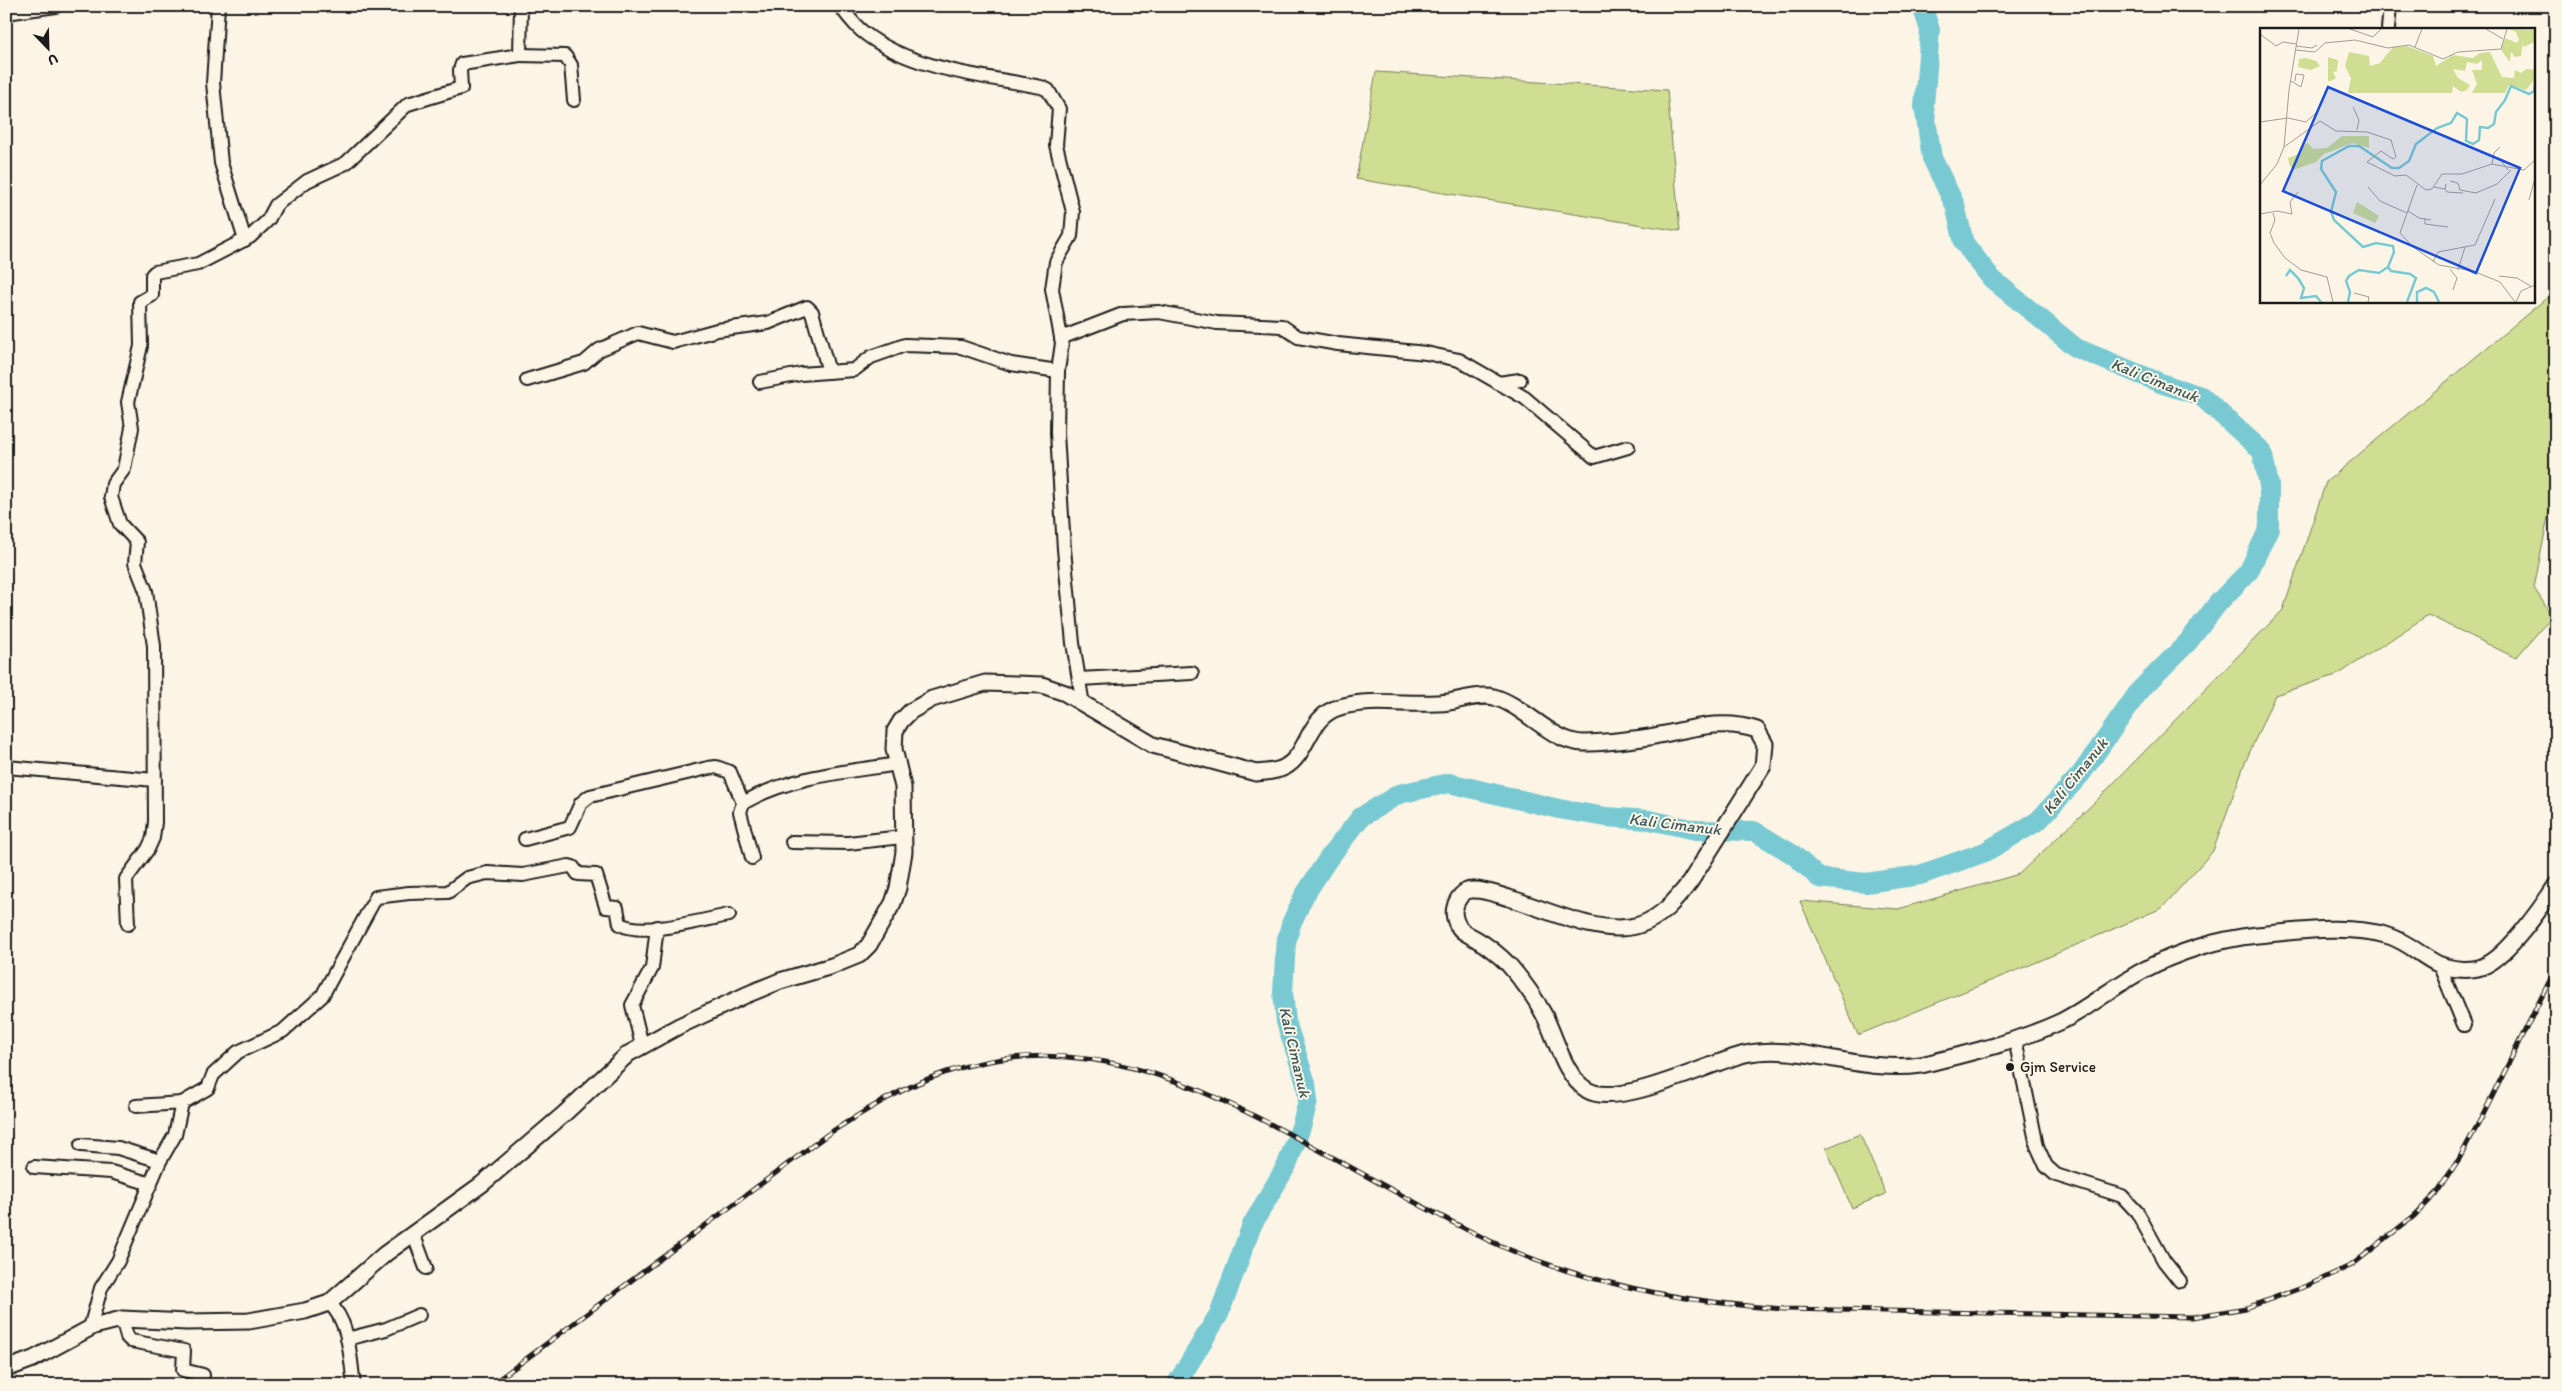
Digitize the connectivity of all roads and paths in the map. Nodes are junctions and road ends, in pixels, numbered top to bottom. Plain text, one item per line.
1 (56, 6) edge
2 (218, 6) edge
3 (521, 6) edge
4 (840, 6) edge
5 (2390, 6) edge
6 (6, 12) edge
7 (2388, 28) edge
8 (520, 55) junction
9 (574, 100) dead end
10 (245, 240) junction
11 (1061, 338) junction
12 (1058, 371) junction
13 (829, 372) junction
14 (528, 380) dead end
15 (1520, 380) dead end
16 (760, 382) dead end
17 (1498, 383) junction
18 (1628, 447) dead end
19 (1192, 673) dead end
20 (1079, 679) junction
21 (1083, 705) junction
22 (898, 764) junction
23 (6, 767) edge
24 (155, 780) junction
25 (743, 803) junction
26 (902, 837) junction
27 (525, 839) dead end
28 (792, 842) dead end
29 (752, 858) dead end
30 (2556, 885) edge
31 (729, 915) dead end
32 (128, 924) dead end
33 (657, 927) junction
34 (2439, 964) junction
35 (2464, 1025) dead end
36 (2015, 1039) junction
37 (642, 1046) junction
38 (182, 1103) junction
39 (136, 1106) dead end
40 (81, 1145) dead end
41 (160, 1161) junction
42 (34, 1167) dead end
43 (151, 1184) junction
44 (413, 1233) junction
45 (426, 1268) dead end
46 (2180, 1281) dead end
47 (329, 1304) junction
48 (419, 1315) dead end
49 (122, 1318) junction
50 (90, 1328) junction
51 (347, 1339) junction
52 (6, 1368) edge
53 (201, 1385) edge
54 (354, 1385) edge

1 - 6 street
2 - 10 street
3 - 8 street
4 - 11 street
5 - 7 street
8 - 9 street
8 - 10 street
10 - 24 street
11 - 12 street
11 - 17 street
12 - 13 street
12 - 20 street
13 - 14 street
13 - 16 street
15 - 17 street
17 - 18 street
19 - 20 street
20 - 21 street
21 - 22 main road
21 - 36 main road
22 - 25 street
22 - 26 main road
23 - 24 street
24 - 32 street
25 - 27 street
25 - 29 street
26 - 28 street
26 - 37 main road
30 - 34 main road
31 - 33 street
33 - 37 street
33 - 38 street
34 - 35 street
34 - 36 main road
36 - 46 street
37 - 44 main road
38 - 39 street
38 - 41 street
40 - 41 street
41 - 43 street
42 - 43 street
43 - 50 street
44 - 45 street
44 - 47 main road
47 - 49 main road
47 - 51 street
48 - 51 street
49 - 50 main road
49 - 53 street
50 - 52 main road
51 - 54 street

